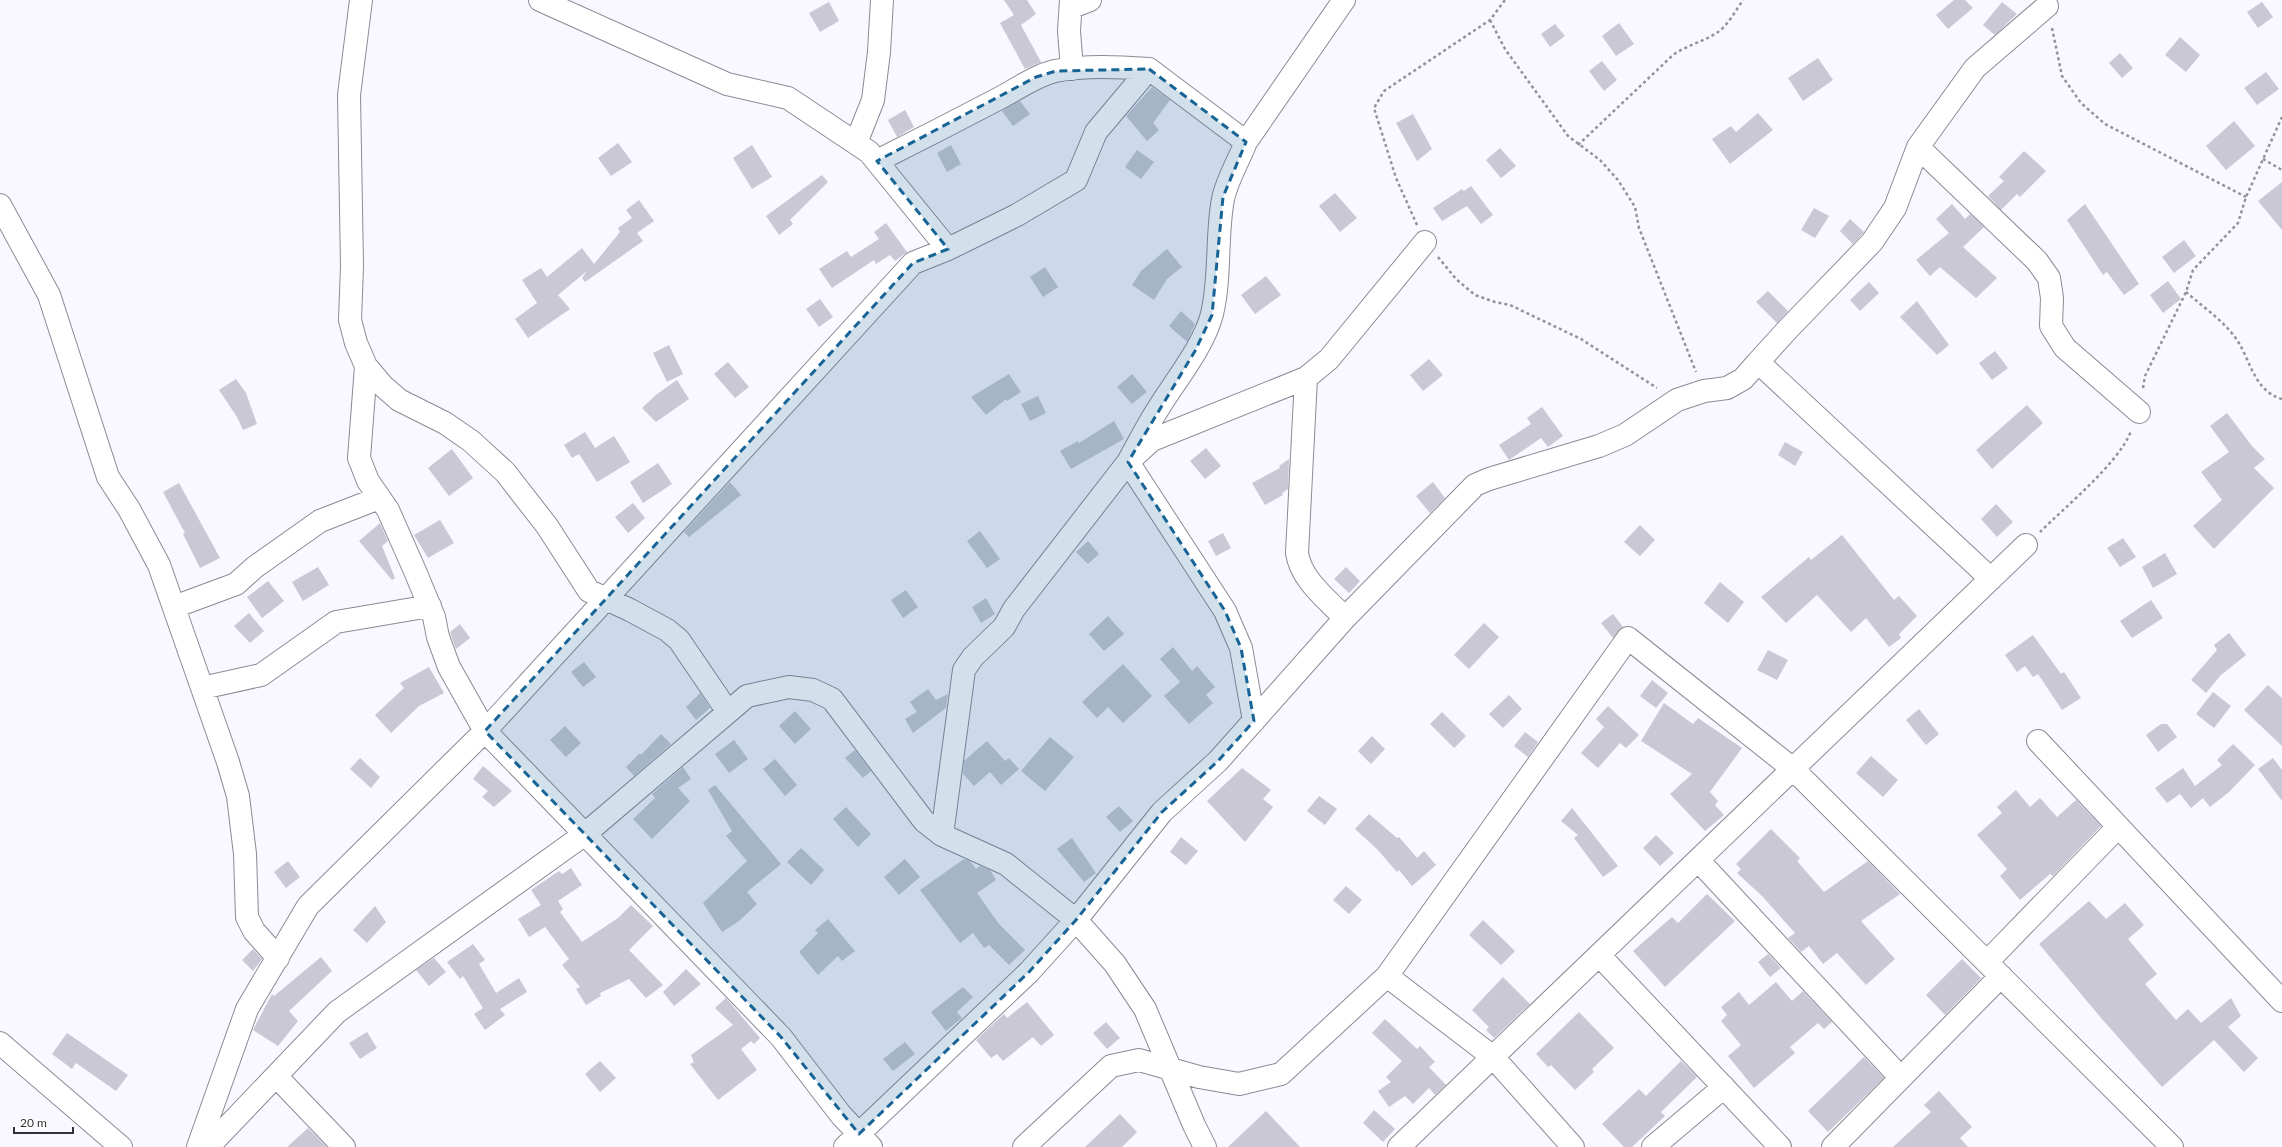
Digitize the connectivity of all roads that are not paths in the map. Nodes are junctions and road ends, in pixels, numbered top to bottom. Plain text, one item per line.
1 (361, 0) edge
2 (540, 0) edge
3 (882, 0) edge
4 (1344, 0) edge
5 (1078, 2) edge
6 (2047, 6) road end
7 (1072, 69) junction
8 (1149, 69) junction
9 (1246, 142) junction
10 (856, 143) junction
11 (1918, 147) junction
12 (877, 161) junction
13 (0, 205) edge
14 (1425, 242) road end
15 (948, 249) junction
16 (1758, 362) junction
17 (366, 366) junction
18 (1306, 378) junction
19 (2139, 412) road end
20 (1128, 462) junction
21 (379, 498) junction
22 (2026, 545) road end
23 (1991, 579) junction
24 (606, 600) junction
25 (430, 606) junction
26 (174, 607) junction
27 (1346, 618) junction
28 (202, 688) junction
29 (728, 712) junction
30 (1254, 721) junction
31 (485, 731) junction
32 (2038, 741) dead end
33 (1793, 769) junction
34 (2118, 827) junction
35 (585, 834) junction
36 (942, 836) junction
37 (1698, 860) junction
38 (1076, 920) junction
39 (1599, 955) junction
40 (278, 958) junction
41 (1994, 969) junction
42 (1387, 976) junction
43 (2282, 1001) edge
44 (0, 1043) edge
45 (1493, 1057) junction
46 (1170, 1068) junction
47 (276, 1076) junction
48 (1901, 1078) junction
49 (1724, 1087) junction
50 (858, 1143) edge
51 (1030, 1145) edge
52 (121, 1147) edge
53 (198, 1147) edge
54 (208, 1147) edge
55 (344, 1147) edge
56 (1205, 1147) edge
57 (1399, 1147) edge
58 (1573, 1147) edge
59 (1653, 1147) edge
60 (1780, 1147) edge
61 (1833, 1147) edge
62 (2172, 1147) edge

1 - 17 street
2 - 10 street
3 - 10 street
4 - 9 street
5 - 7 street
6 - 11 street
7 - 8 street
7 - 12 street
8 - 9 street
8 - 15 street
9 - 20 street
10 - 12 street
11 - 16 street
11 - 19 street
12 - 15 street
13 - 26 street
14 - 18 street
15 - 24 street
16 - 23 street
16 - 27 street
17 - 21 street
17 - 24 street
18 - 20 street
18 - 27 street
20 - 30 street
20 - 36 street
21 - 25 street
21 - 26 street
22 - 23 street
23 - 33 street
24 - 29 street
24 - 31 street
25 - 28 street
25 - 31 street
26 - 28 street
27 - 30 street
28 - 40 street
29 - 35 street
29 - 36 street
30 - 38 street
31 - 35 street
31 - 40 street
32 - 34 street
33 - 37 street
33 - 41 street
33 - 42 street
34 - 41 street
34 - 43 street
35 - 47 street
35 - 50 street
36 - 38 street
37 - 39 street
37 - 48 street
38 - 46 street
38 - 50 street
39 - 45 street
39 - 49 street
40 - 53 street
41 - 48 street
41 - 62 street
42 - 45 street
42 - 46 street
44 - 52 street
45 - 57 street
45 - 58 street
46 - 51 street
46 - 56 street
47 - 54 street
47 - 55 street
48 - 61 street
49 - 59 street
49 - 60 street

